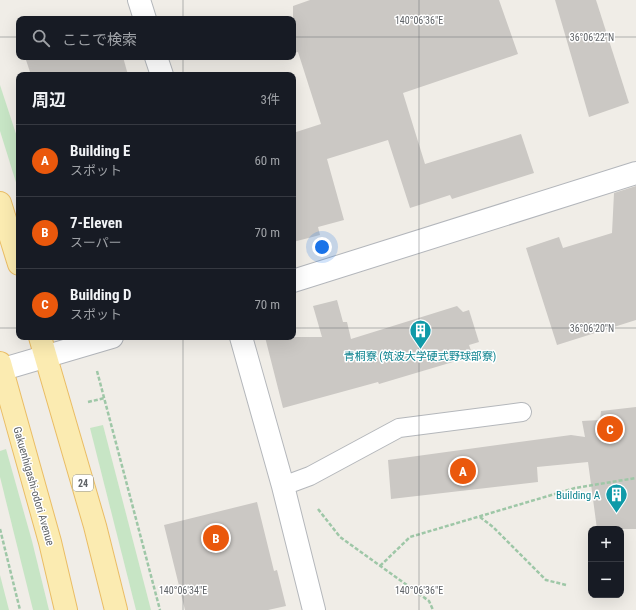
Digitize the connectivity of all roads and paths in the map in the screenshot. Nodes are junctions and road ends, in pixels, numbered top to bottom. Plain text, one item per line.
1 (139, 0) edge
2 (144, 16) edge
3 (157, 60) edge
4 (161, 72) edge
5 (636, 173) edge
6 (0, 203) edge
7 (16, 254) edge
8 (296, 280) edge
9 (91, 340) edge
10 (243, 340) edge
11 (43, 347) edge
12 (1, 367) edge
13 (95, 367) dead end
14 (105, 398) junction
15 (83, 403) dead end
16 (522, 412) dead end
17 (636, 478) edge
18 (289, 483) junction
19 (480, 517) junction
20 (0, 529) edge
21 (380, 566) junction
22 (566, 585) dead end
23 (20, 610) edge
24 (66, 610) edge
25 (116, 610) edge
26 (160, 610) edge
27 (314, 610) edge
28 (433, 610) edge

1 - 2 street
3 - 4 street
5 - 8 street
6 - 7 main road
9 - 11 street
10 - 18 street
11 - 12 street
11 - 25 main road, 24
12 - 24 main road, Gakuenhigashi-odori Avenue
13 - 14 path
14 - 15 path
14 - 26 path
16 - 18 lane
17 - 19 path
18 - 21 path
18 - 27 street
19 - 21 path
19 - 22 path
20 - 23 path
21 - 28 path

